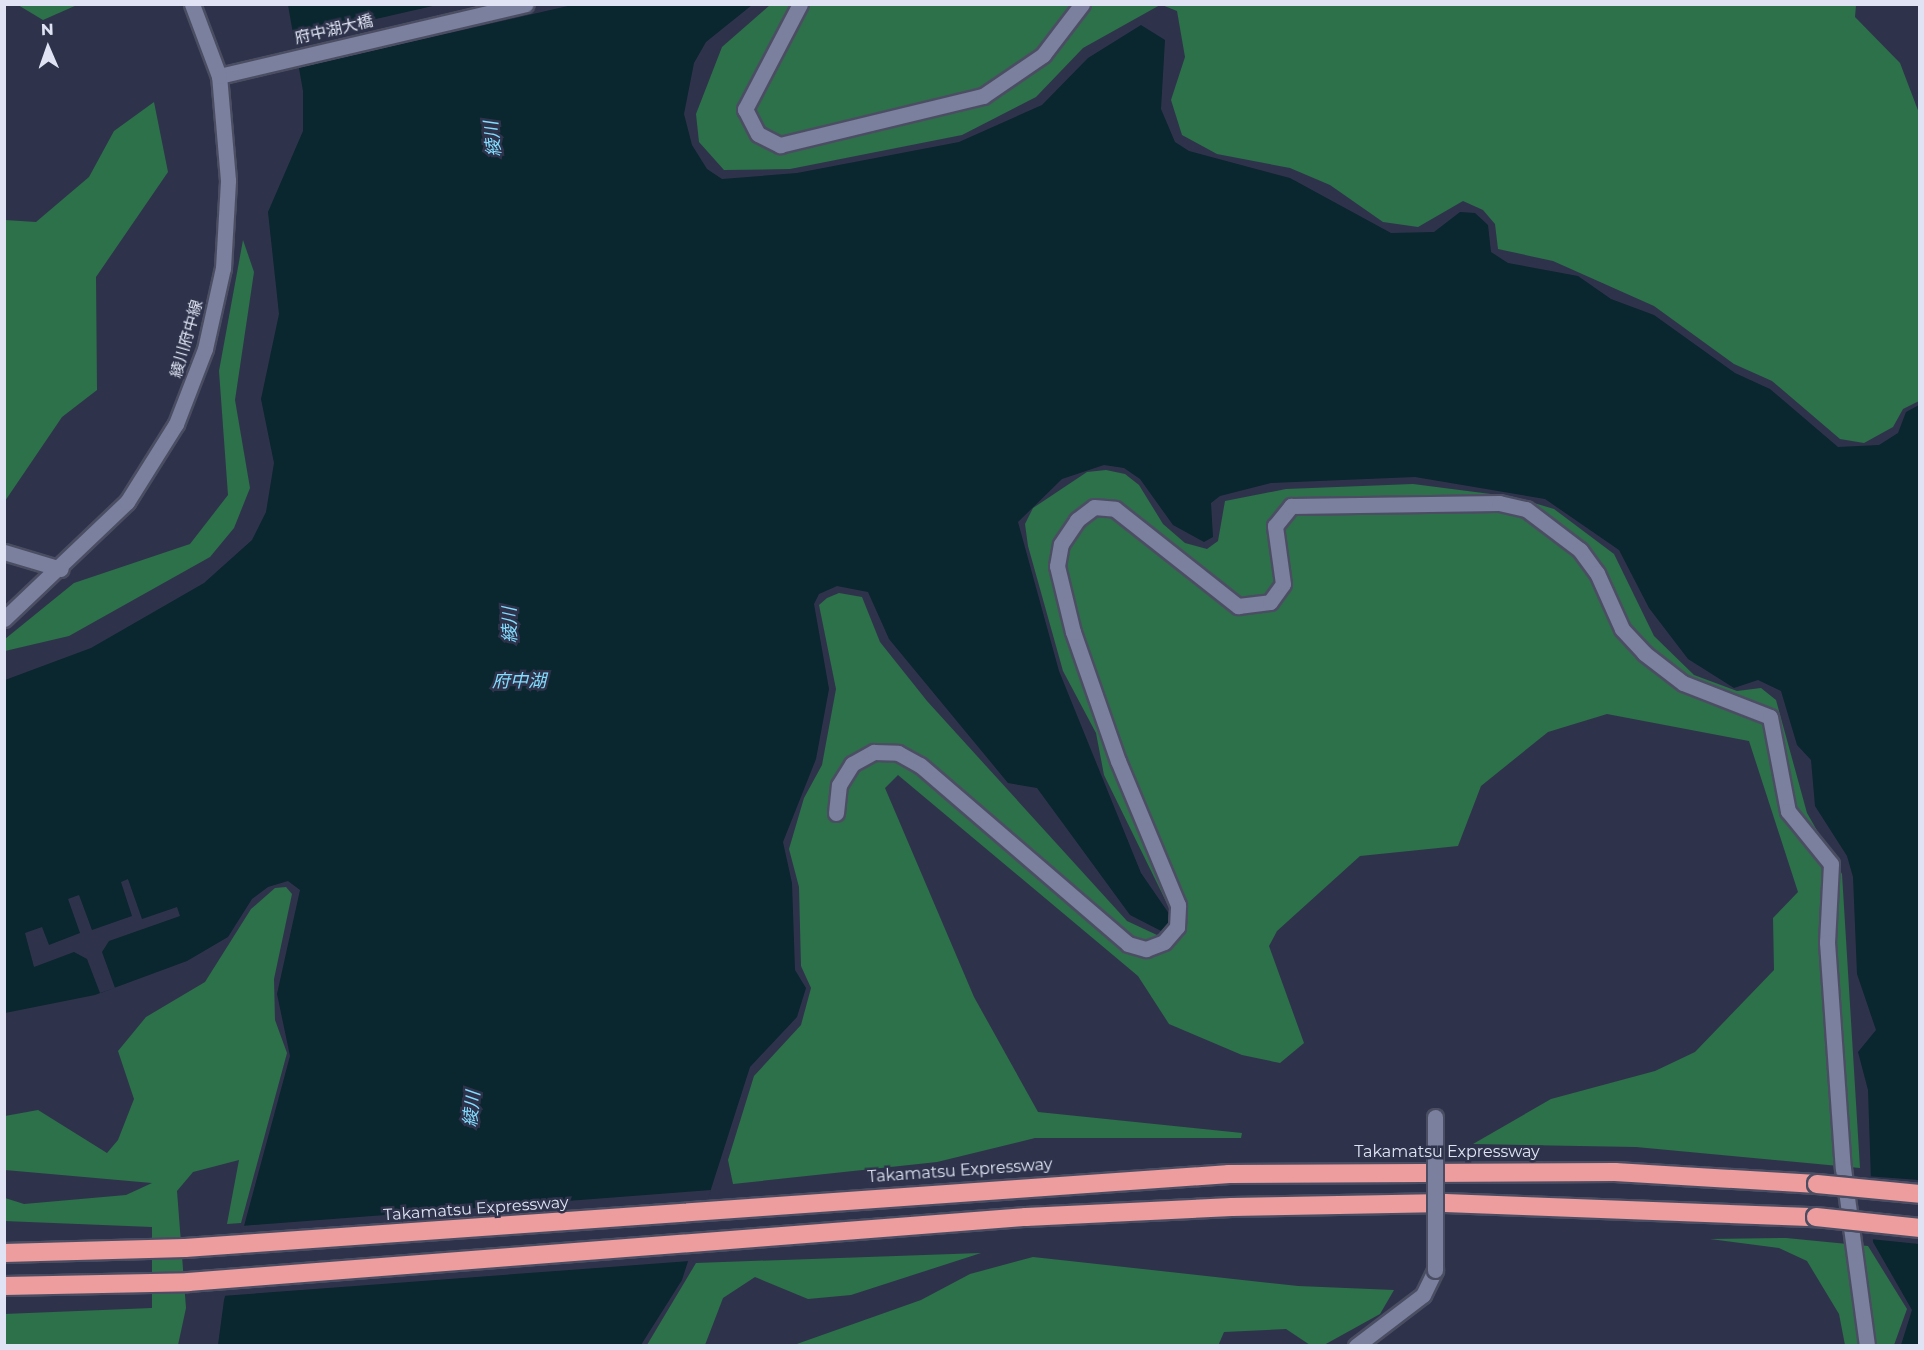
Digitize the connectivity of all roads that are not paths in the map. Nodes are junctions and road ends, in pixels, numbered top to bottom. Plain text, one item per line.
1 (192, 4) edge
2 (526, 4) edge
3 (800, 4) edge
4 (1082, 4) edge
5 (219, 76) junction
6 (4, 552) edge
7 (61, 569) junction
8 (4, 619) edge
9 (836, 813) dead end
10 (1435, 1117) dead end
11 (1920, 1194) edge
12 (1920, 1228) edge
13 (4, 1253) edge
14 (117, 1284) junction
15 (4, 1286) edge
16 (4, 1292) edge
17 (1356, 1346) edge
18 (1866, 1346) edge

1 - 5 street, 綾川府中線
2 - 5 street, 府中湖大橋
3 - 4 street
5 - 7 street, 綾川府中線
6 - 7 street
7 - 8 street, 綾川府中線
9 - 18 street
10 - 17 street, bridge
11 - 13 highway, Takamatsu Expressway, bridge
12 - 14 highway, bridge
14 - 15 highway
14 - 16 highway

